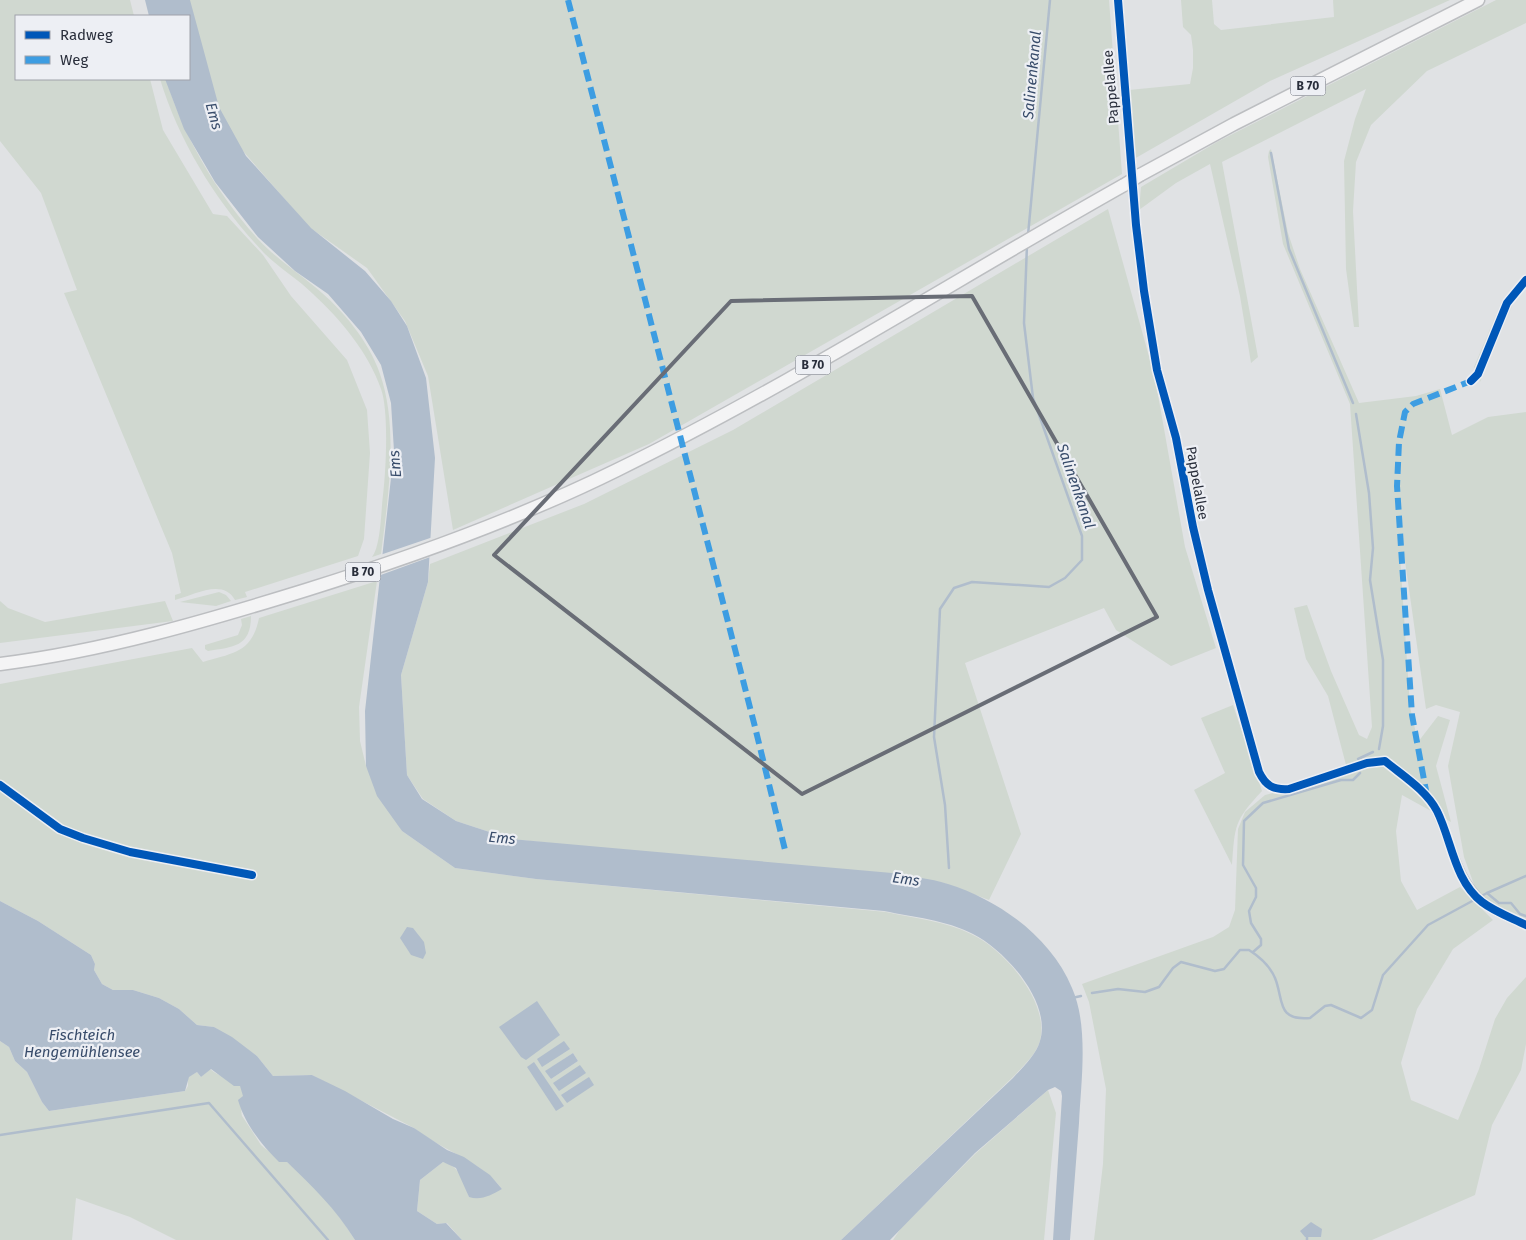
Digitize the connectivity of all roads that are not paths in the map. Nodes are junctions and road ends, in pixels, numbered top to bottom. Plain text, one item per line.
1 (1118, 0) edge
2 (1478, 0) edge
3 (1526, 280) edge
4 (1471, 381) dead end
5 (0, 664) edge
6 (0, 785) edge
7 (252, 875) dead end
8 (1484, 903) dead end

1 - 8 street, Pappelallee
2 - 5 main road, B 70, bridge
3 - 4 street
6 - 7 street

